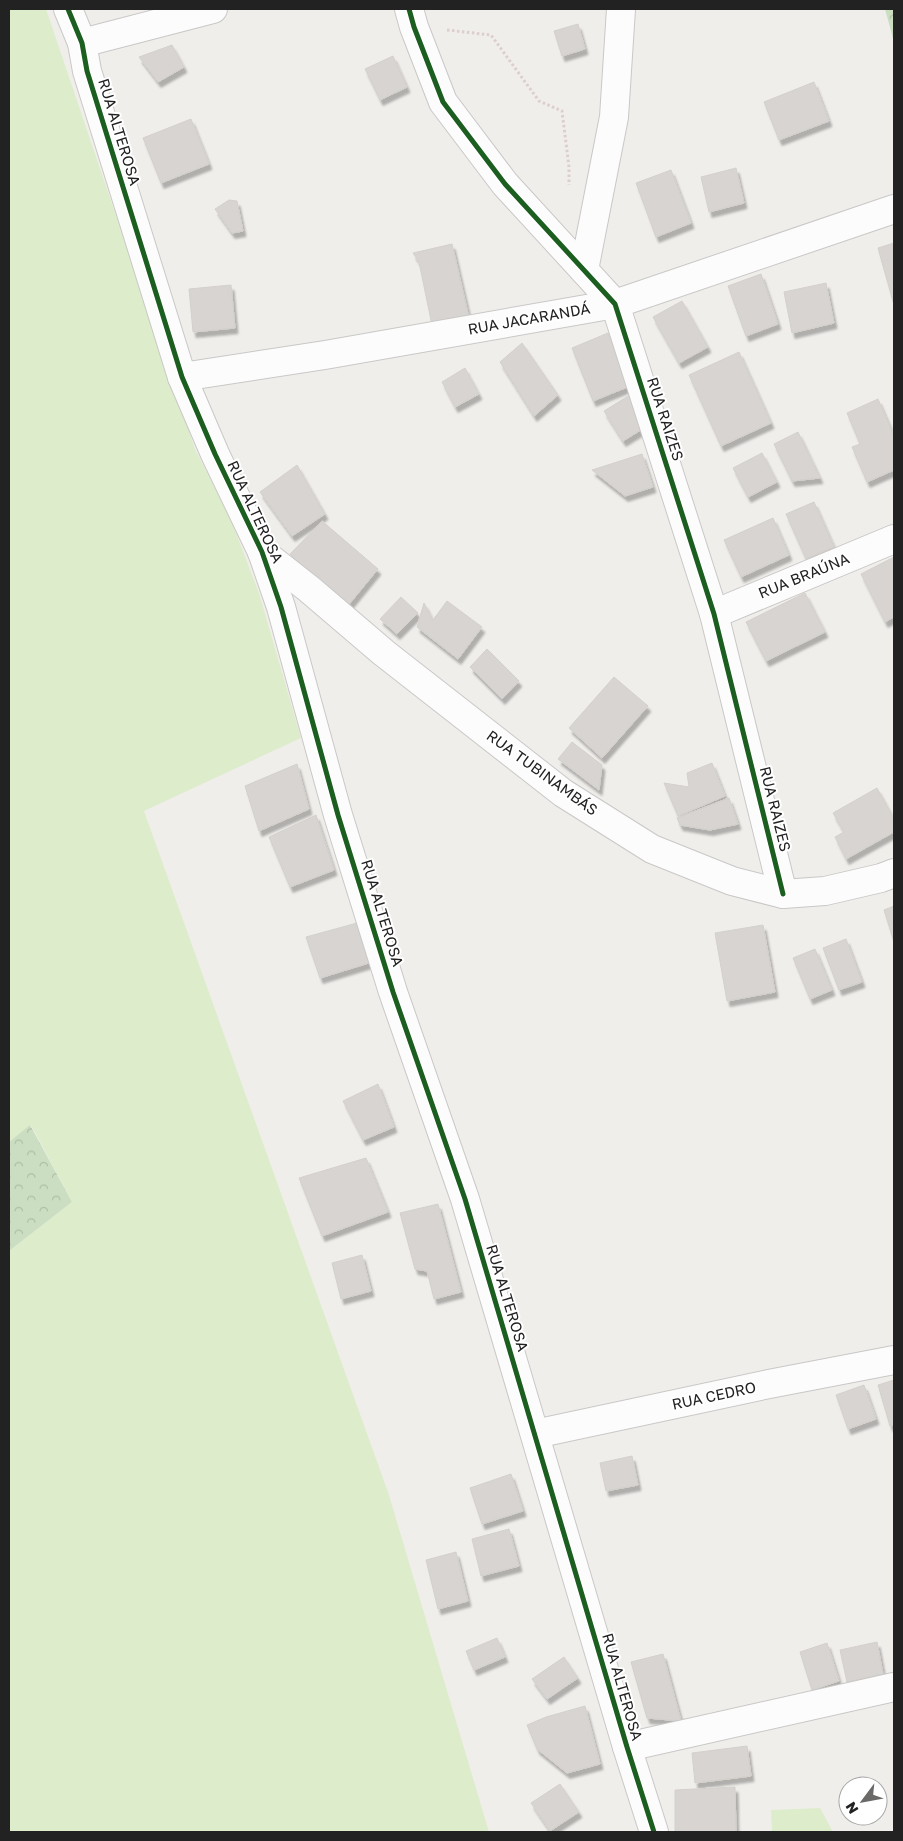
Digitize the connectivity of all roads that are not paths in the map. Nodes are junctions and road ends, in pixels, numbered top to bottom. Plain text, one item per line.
1 (68, 9) edge
2 (213, 9) edge
3 (621, 9) edge
4 (411, 18) edge
5 (82, 43) junction
6 (894, 209) edge
7 (584, 270) junction
8 (615, 304) junction
9 (182, 377) junction
10 (894, 539) edge
11 (262, 552) junction
12 (714, 614) junction
13 (894, 873) edge
14 (783, 894) junction
15 (894, 1360) edge
16 (535, 1434) junction
17 (894, 1687) edge
18 (627, 1747) junction
19 (654, 1832) edge

1 - 5 street, RUA ALTEROSA
2 - 5 street
3 - 7 street
4 - 7 street, RUA RAIZES
5 - 9 street, RUA ALTEROSA
6 - 8 street, RUA JACARANDÁ
7 - 8 street, RUA RAIZES
8 - 9 street, RUA JACARANDÁ
8 - 12 street, RUA RAIZES
9 - 11 street, RUA ALTEROSA
10 - 12 street, RUA BRAÚNA
11 - 14 street, RUA TUBINAMBÁS
11 - 16 street, RUA ALTEROSA
12 - 14 street, RUA RAIZES
13 - 14 street, RUA TUBINAMBÁS
15 - 16 street, RUA CEDRO
16 - 18 street, RUA ALTEROSA
17 - 18 street
18 - 19 street, RUA ALTEROSA

